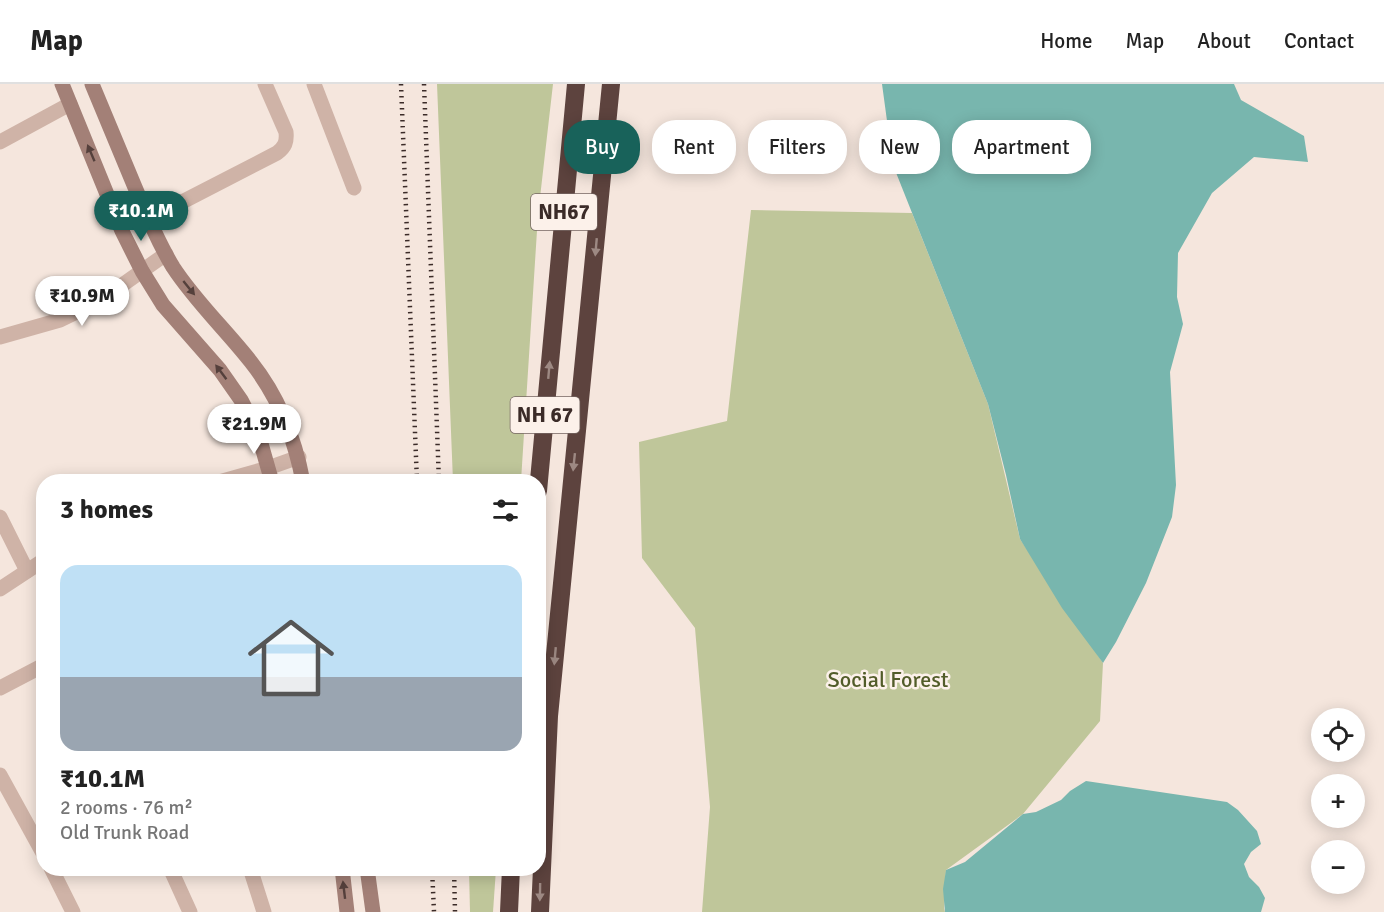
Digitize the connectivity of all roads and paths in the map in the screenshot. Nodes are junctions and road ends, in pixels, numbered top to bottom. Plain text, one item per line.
1 (62, 84) edge
2 (92, 84) edge
3 (266, 84) edge
4 (314, 84) edge
5 (576, 84) edge
6 (611, 84) edge
7 (70, 104) junction
8 (0, 142) edge
9 (354, 188) dead end
10 (149, 219) junction
11 (166, 254) junction
12 (142, 271) junction
13 (0, 337) edge
14 (552, 339) joint
15 (299, 457) junction
16 (270, 474) edge
17 (272, 474) edge
18 (302, 474) edge
19 (540, 474) edge
20 (0, 517) edge
21 (36, 565) edge
22 (27, 571) junction
23 (0, 589) edge
24 (36, 669) edge
25 (0, 688) edge
26 (0, 775) edge
27 (546, 781) edge
28 (36, 840) edge
29 (55, 876) edge
30 (174, 876) edge
31 (253, 876) edge
32 (343, 876) edge
33 (369, 876) edge
34 (511, 876) edge
35 (542, 876) edge
36 (73, 912) edge
37 (190, 912) edge
38 (264, 912) edge
39 (347, 912) edge
40 (373, 912) edge
41 (509, 912) edge
42 (540, 912) edge

1 - 7 street
2 - 10 street
3 - 10 street
4 - 9 street
5 - 14 highway, NH67
6 -> 27 highway, NH67
7 - 8 street
12 -> 7 street
10 - 11 street
11 - 12 street
11 -> 15 street
12 - 13 street
16 -> 12 street
19 -> 14 highway, NH 67
15 - 17 street
15 - 18 street
20 - 22 street
21 - 22 street
22 - 23 street
24 - 25 street
26 - 28 street
29 - 36 street
30 - 37 street
31 - 38 street
39 -> 32 street
33 - 40 street
34 - 41 highway
35 -> 42 highway, NH67

